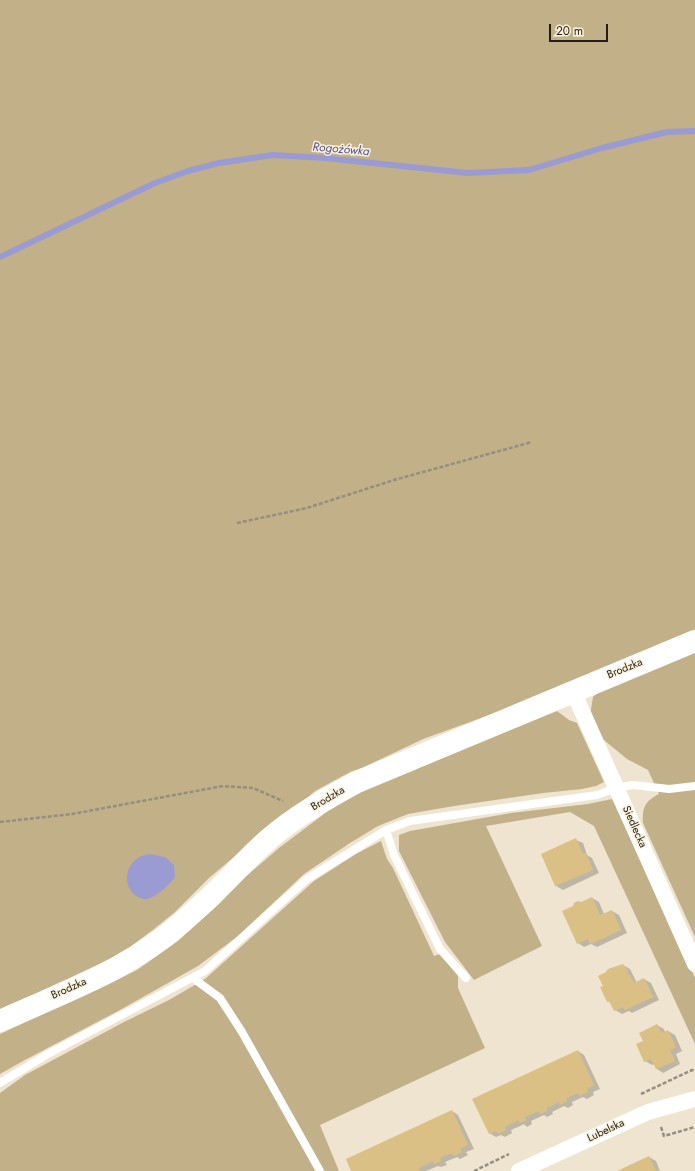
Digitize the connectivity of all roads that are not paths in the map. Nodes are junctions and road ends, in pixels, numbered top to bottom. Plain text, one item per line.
1 (695, 640) edge
2 (573, 691) junction
3 (695, 786) edge
4 (616, 788) junction
5 (386, 830) junction
6 (695, 964) edge
7 (193, 978) junction
8 (466, 978) dead end
9 (0, 1020) edge
10 (0, 1083) edge
11 (695, 1099) edge
12 (320, 1171) edge
13 (519, 1171) edge

1 - 2 street, Brodzka
2 - 4 street, Siedlecka
2 - 9 street, Brodzka
3 - 4 lane
4 - 5 lane
4 - 6 street, Siedlecka
5 - 7 lane
5 - 8 lane
7 - 10 lane
7 - 12 lane
11 - 13 street, Lubelska

